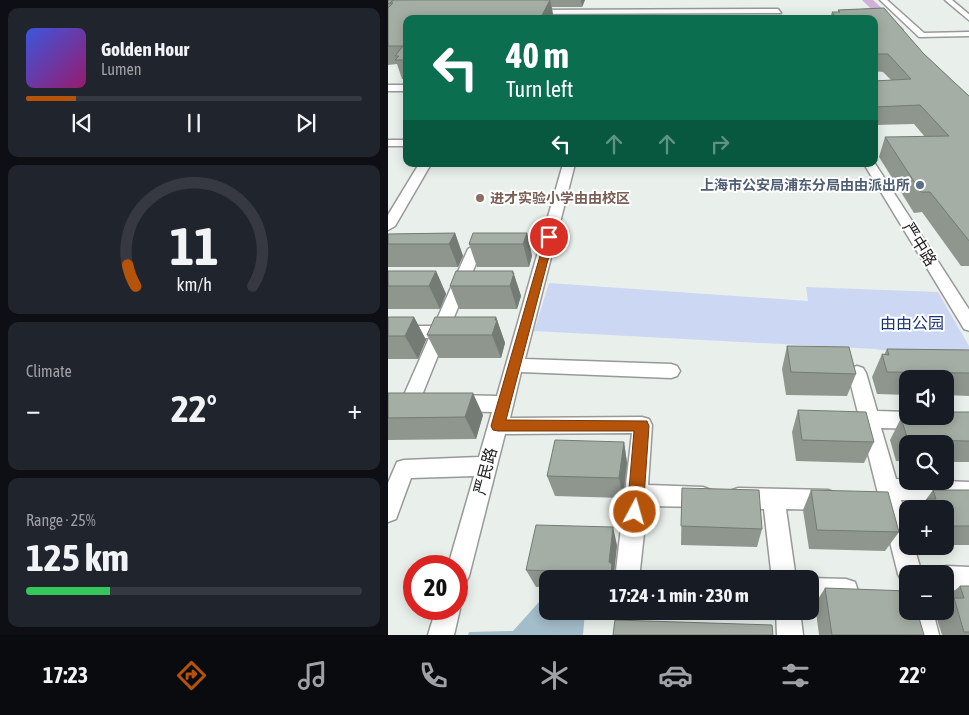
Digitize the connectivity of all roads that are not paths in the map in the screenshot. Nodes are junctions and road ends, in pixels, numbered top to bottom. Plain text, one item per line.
1 (772, 0) edge
2 (883, 0) edge
3 (948, 0) edge
4 (778, 11) junction
5 (526, 12) edge
6 (564, 15) edge
7 (780, 15) edge
8 (970, 19) edge
9 (970, 34) edge
10 (388, 88) edge
11 (403, 88) edge
12 (403, 142) edge
13 (388, 143) edge
14 (423, 167) edge
15 (568, 167) edge
16 (872, 167) edge
17 (388, 226) edge
18 (456, 249) edge
19 (475, 249) junction
20 (493, 249) edge
21 (441, 287) dead end
22 (459, 287) junction
23 (478, 287) edge
24 (970, 325) edge
25 (388, 332) edge
26 (440, 332) junction
27 (467, 332) edge
28 (514, 365) junction
29 (671, 370) dead end
30 (857, 373) edge
31 (388, 404) edge
32 (424, 404) junction
33 (504, 404) junction
34 (863, 422) junction
35 (899, 422) edge
36 (498, 426) junction
37 (487, 466) junction
38 (970, 492) edge
39 (637, 495) junction
40 (875, 497) junction
41 (774, 499) junction
42 (388, 511) edge
43 (463, 555) edge
44 (899, 568) edge
45 (628, 570) edge
46 (783, 570) edge
47 (954, 578) edge
48 (970, 579) edge
49 (819, 590) edge
50 (869, 592) edge
51 (445, 620) edge
52 (789, 620) edge
53 (922, 620) edge
54 (441, 635) edge
55 (790, 635) edge
56 (926, 635) edge

1 - 4 street
2 - 9 street
3 - 8 street
4 - 6 street
4 - 7 street
5 - 6 street
10 - 11 street
12 - 13 street
14 - 17 street
15 - 28 street, 严民路
16 - 24 street, 严中路
18 - 19 street
19 - 20 street
19 - 22 street
21 - 22 street
22 - 23 street
22 - 26 street
25 - 26 street
26 - 27 street
26 - 32 street
28 - 29 street
28 - 33 street, 严民路
30 - 34 lane
31 - 32 street
32 - 33 street
33 - 36 street, 严民路
34 - 35 street
34 - 40 lane
36 - 37 street, 严民路
36 - 39 street
37 - 42 street
37 - 43 street, 严民路
38 - 40 street
39 - 41 street
39 - 45 lane
40 - 41 street
40 - 44 lane
41 - 46 street
47 - 48 street
49 - 50 street
51 - 54 street
52 - 55 street
53 - 56 street

